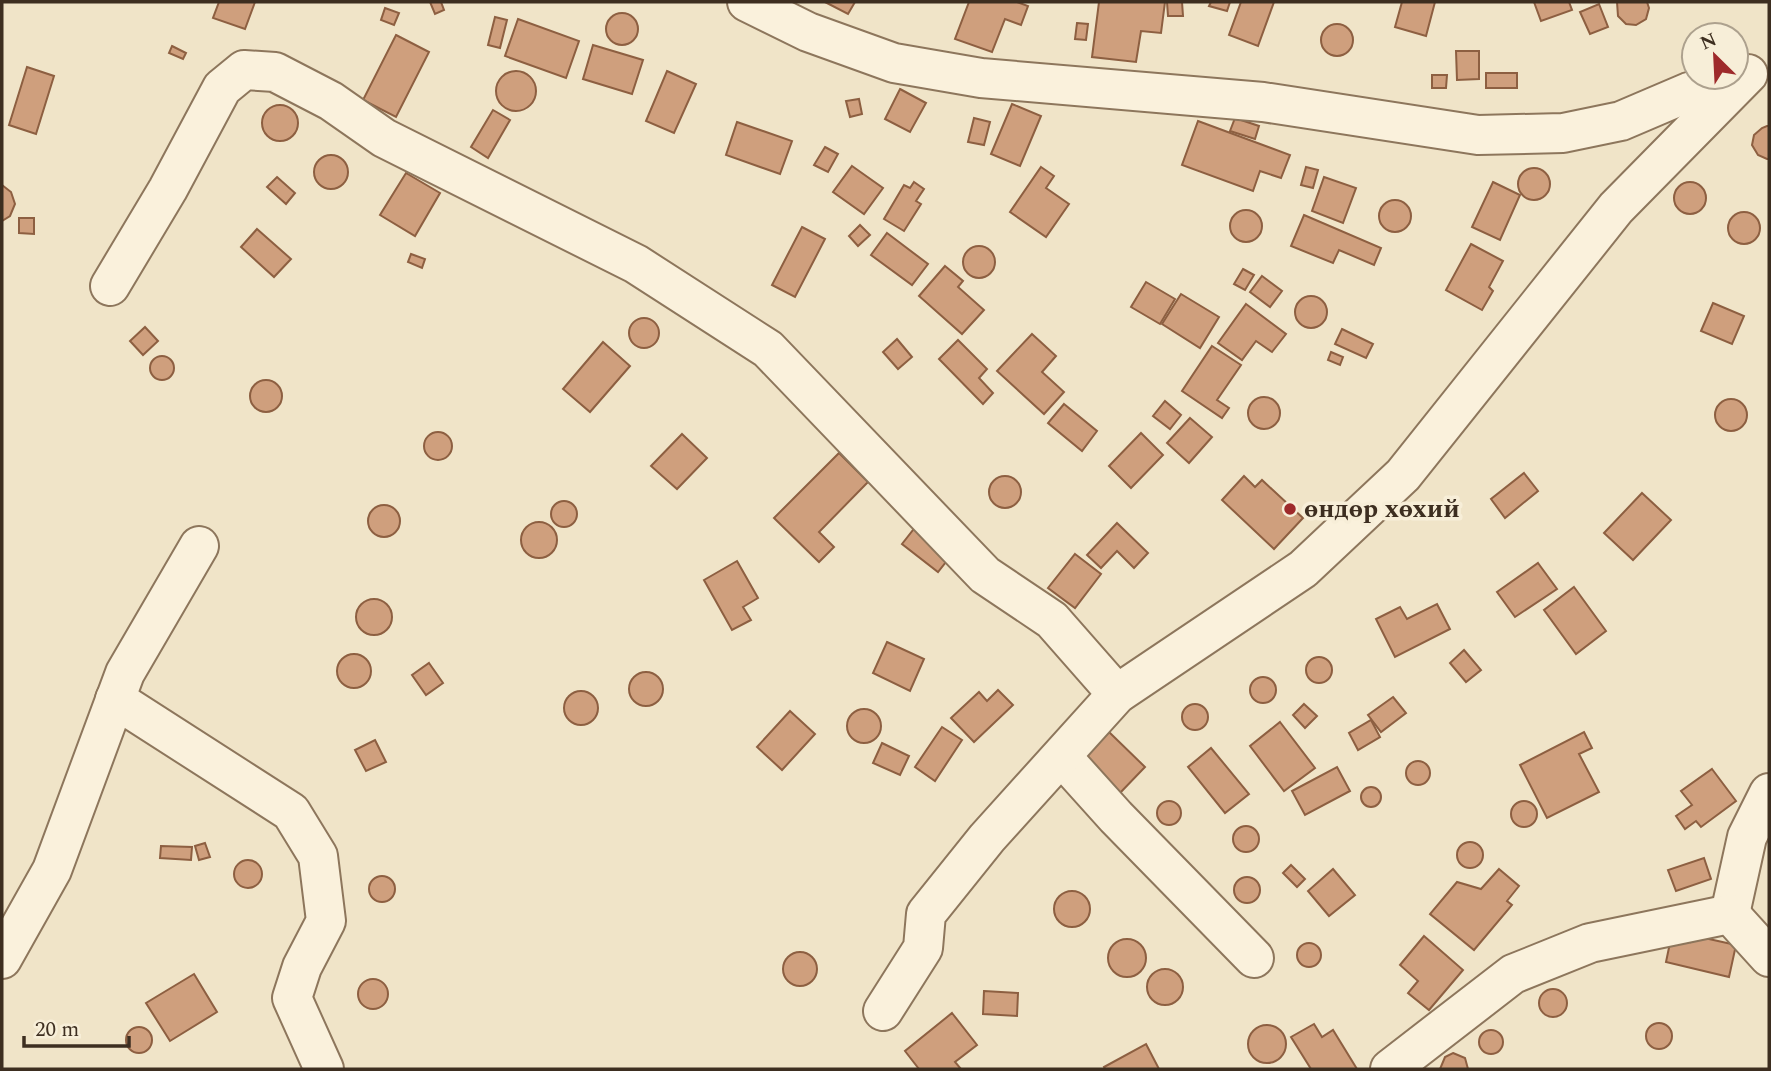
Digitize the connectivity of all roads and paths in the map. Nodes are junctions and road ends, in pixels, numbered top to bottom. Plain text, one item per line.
1 (747, 2) edge
2 (1758, 69) edge
3 (110, 286) dead end
4 (199, 546) dead end
5 (1117, 694) junction
6 (115, 699) junction
7 (1062, 757) junction
8 (1769, 793) edge
9 (1730, 914) junction
10 (1769, 957) edge
11 (1254, 958) dead end
12 (2, 959) edge
13 (883, 1011) dead end
14 (324, 1069) edge
15 (1390, 1069) edge

1 - 2 street
2 - 5 street
3 - 5 street
4 - 6 street
5 - 7 street
6 - 12 street
6 - 14 street
7 - 11 street
7 - 13 street
8 - 9 street
9 - 10 street
9 - 15 street

